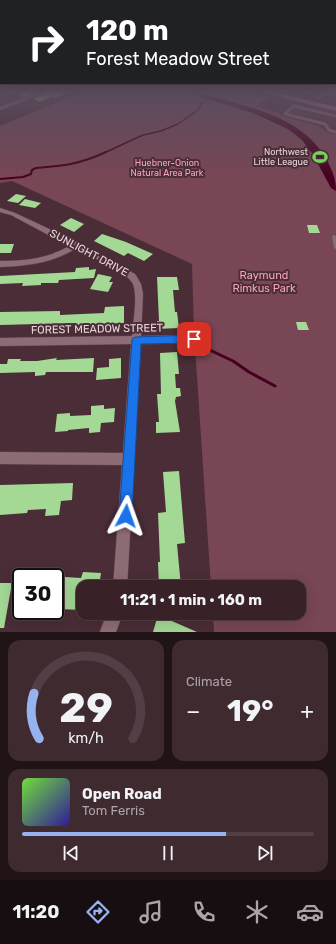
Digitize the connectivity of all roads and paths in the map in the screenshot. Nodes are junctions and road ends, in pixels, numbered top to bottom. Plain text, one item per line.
1 (311, 120) edge
2 (336, 132) edge
3 (0, 210) edge
4 (334, 237) dead end
5 (76, 245) junction
6 (336, 247) edge
7 (0, 264) edge
8 (206, 338) dead end
9 (194, 339) joint
10 (136, 340) junction
11 (0, 342) edge
12 (0, 458) edge
13 (129, 459) junction
14 (120, 580) edge
15 (112, 620) edge
16 (108, 632) edge

1 - 2 lane
3 - 5 street, SUNLIGHT DRIVE
4 - 6 lane
5 - 7 street
5 - 10 street, SUNLIGHT DRIVE
8 - 9 lane
9 - 10 street, FOREST MEADOW STREET
10 - 11 street, FOREST MEADOW STREET
10 - 13 street, SUNLIGHT DRIVE
12 - 13 street
13 - 14 street, SUNLIGHT DRIVE
15 - 16 street

